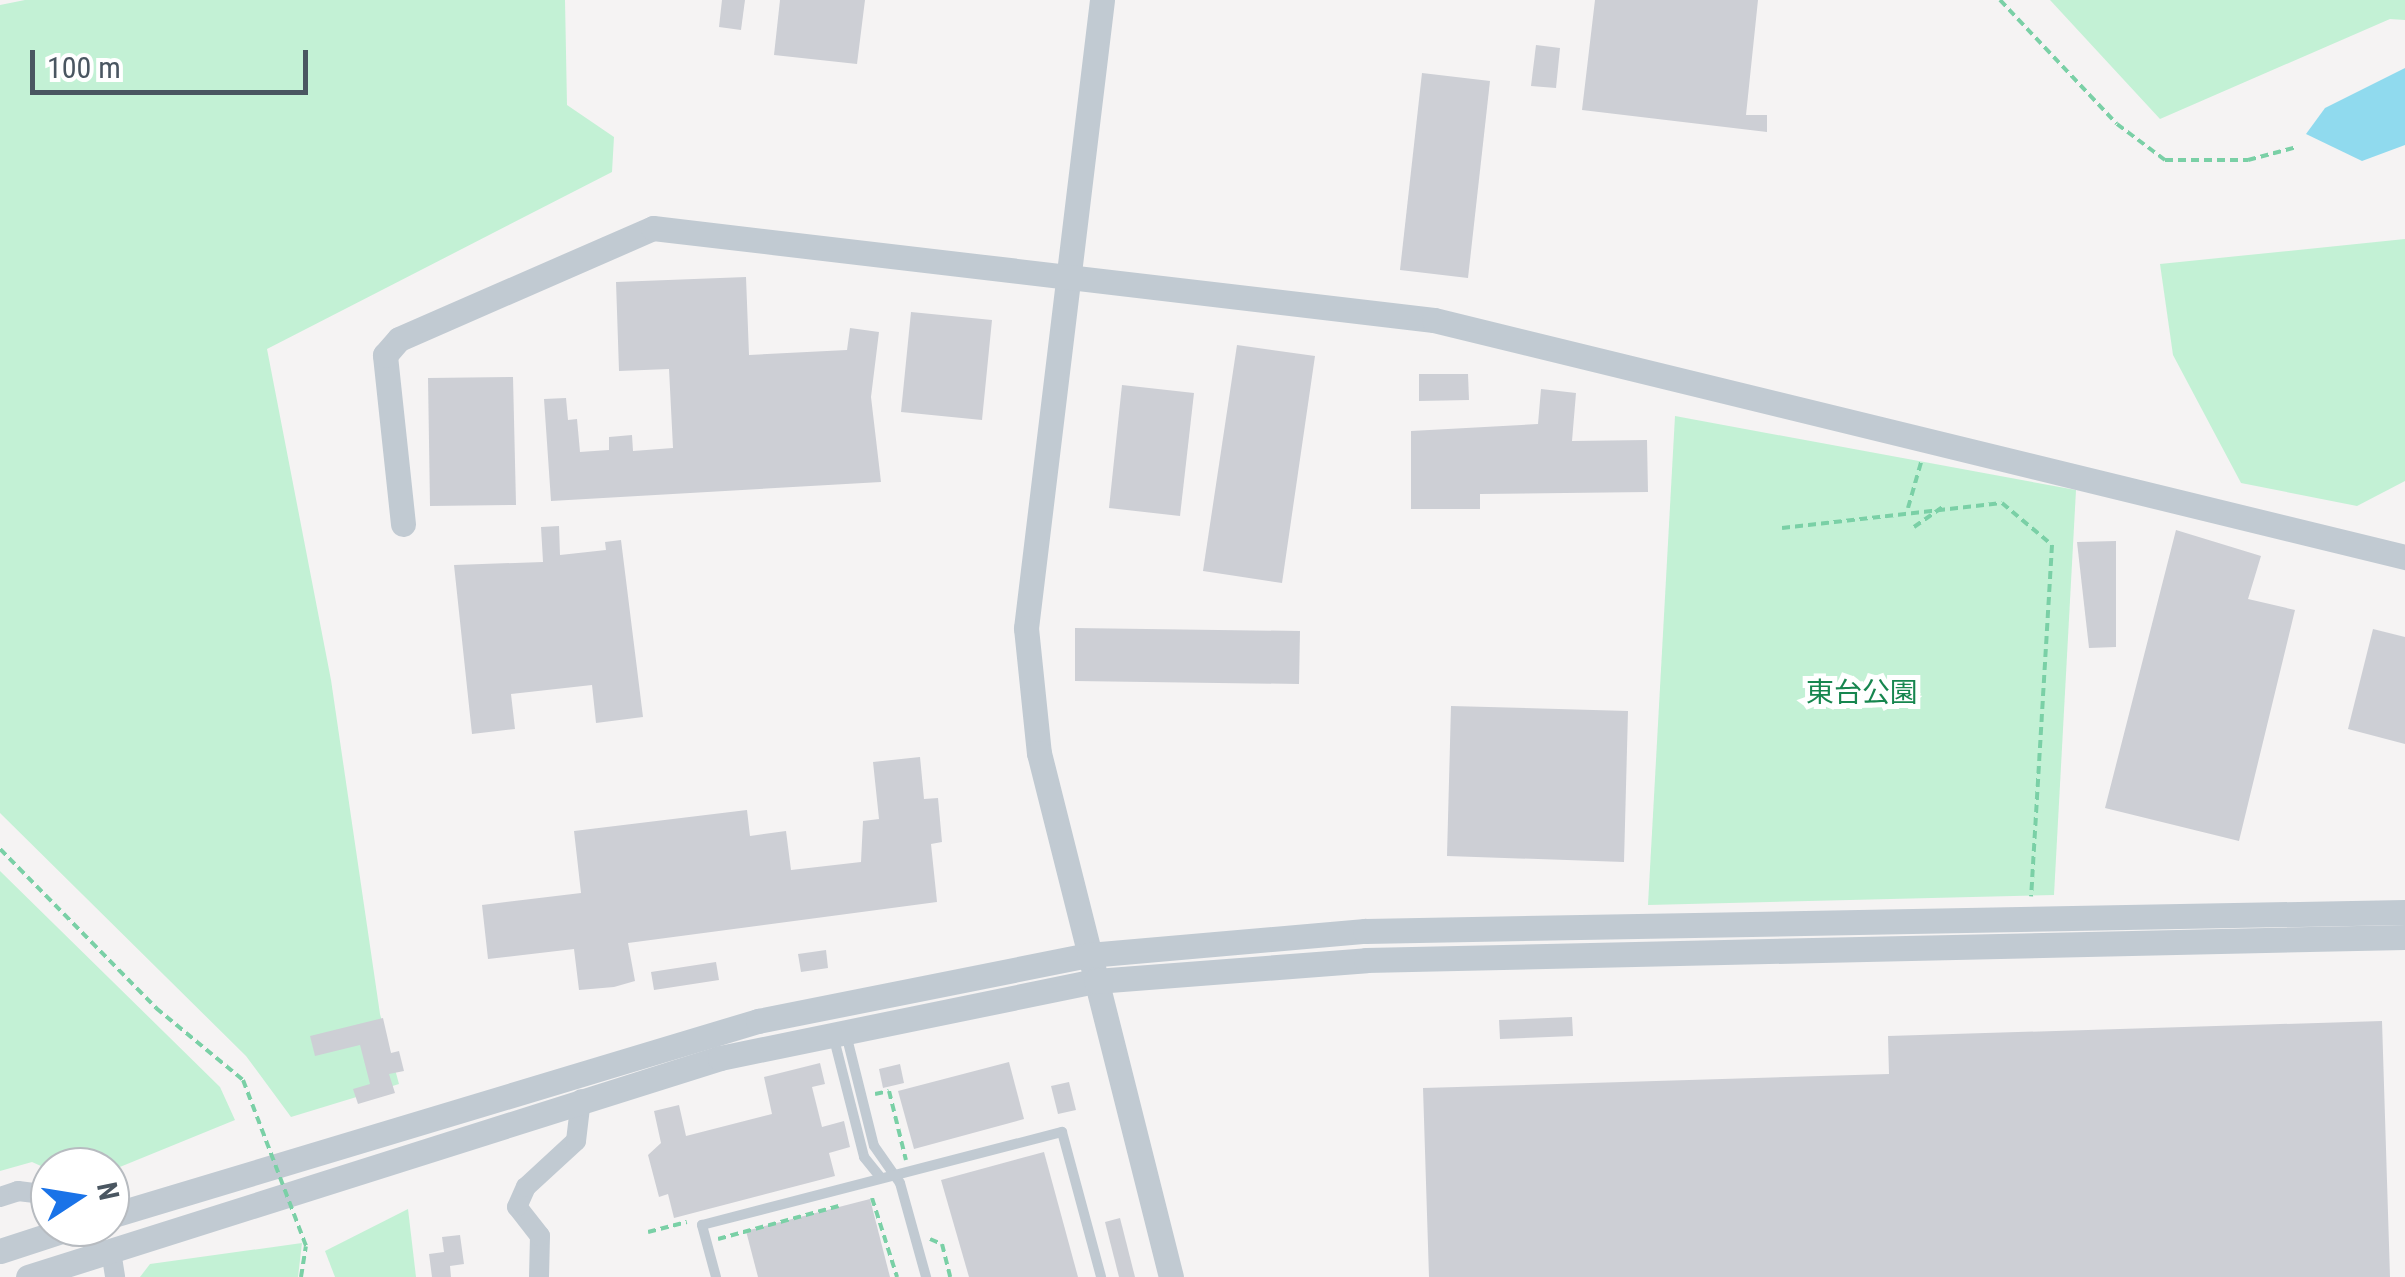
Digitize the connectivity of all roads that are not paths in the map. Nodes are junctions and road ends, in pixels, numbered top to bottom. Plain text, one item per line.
1 (1102, 0) edge
2 (1068, 276) junction
3 (404, 524) dead end
4 (2405, 556) edge
5 (2405, 912) edge
6 (2405, 937) edge
7 (1090, 955) junction
8 (1096, 981) junction
9 (839, 1034) junction
10 (581, 1099) junction
11 (896, 1174) junction
12 (881, 1178) junction
13 (30, 1192) edge
14 (0, 1196) edge
15 (130, 1210) edge
16 (30, 1241) edge
17 (0, 1251) edge
18 (111, 1251) junction
19 (28, 1277) edge
20 (115, 1277) edge
21 (539, 1277) edge
22 (716, 1277) edge
23 (926, 1277) edge
24 (1101, 1277) edge
25 (1171, 1277) edge

1 - 2 street
2 - 3 street
2 - 4 street
2 - 7 street
5 - 7 street
6 - 8 street
7 - 8 street
7 - 15 street
8 - 9 street
8 - 25 street
9 - 10 street
9 - 11 lane
9 - 12 lane
10 - 18 street
10 - 21 street
11 - 12 lane
11 - 23 lane
11 - 24 lane
12 - 22 lane
13 - 14 street
16 - 17 street
18 - 19 street
18 - 20 street

